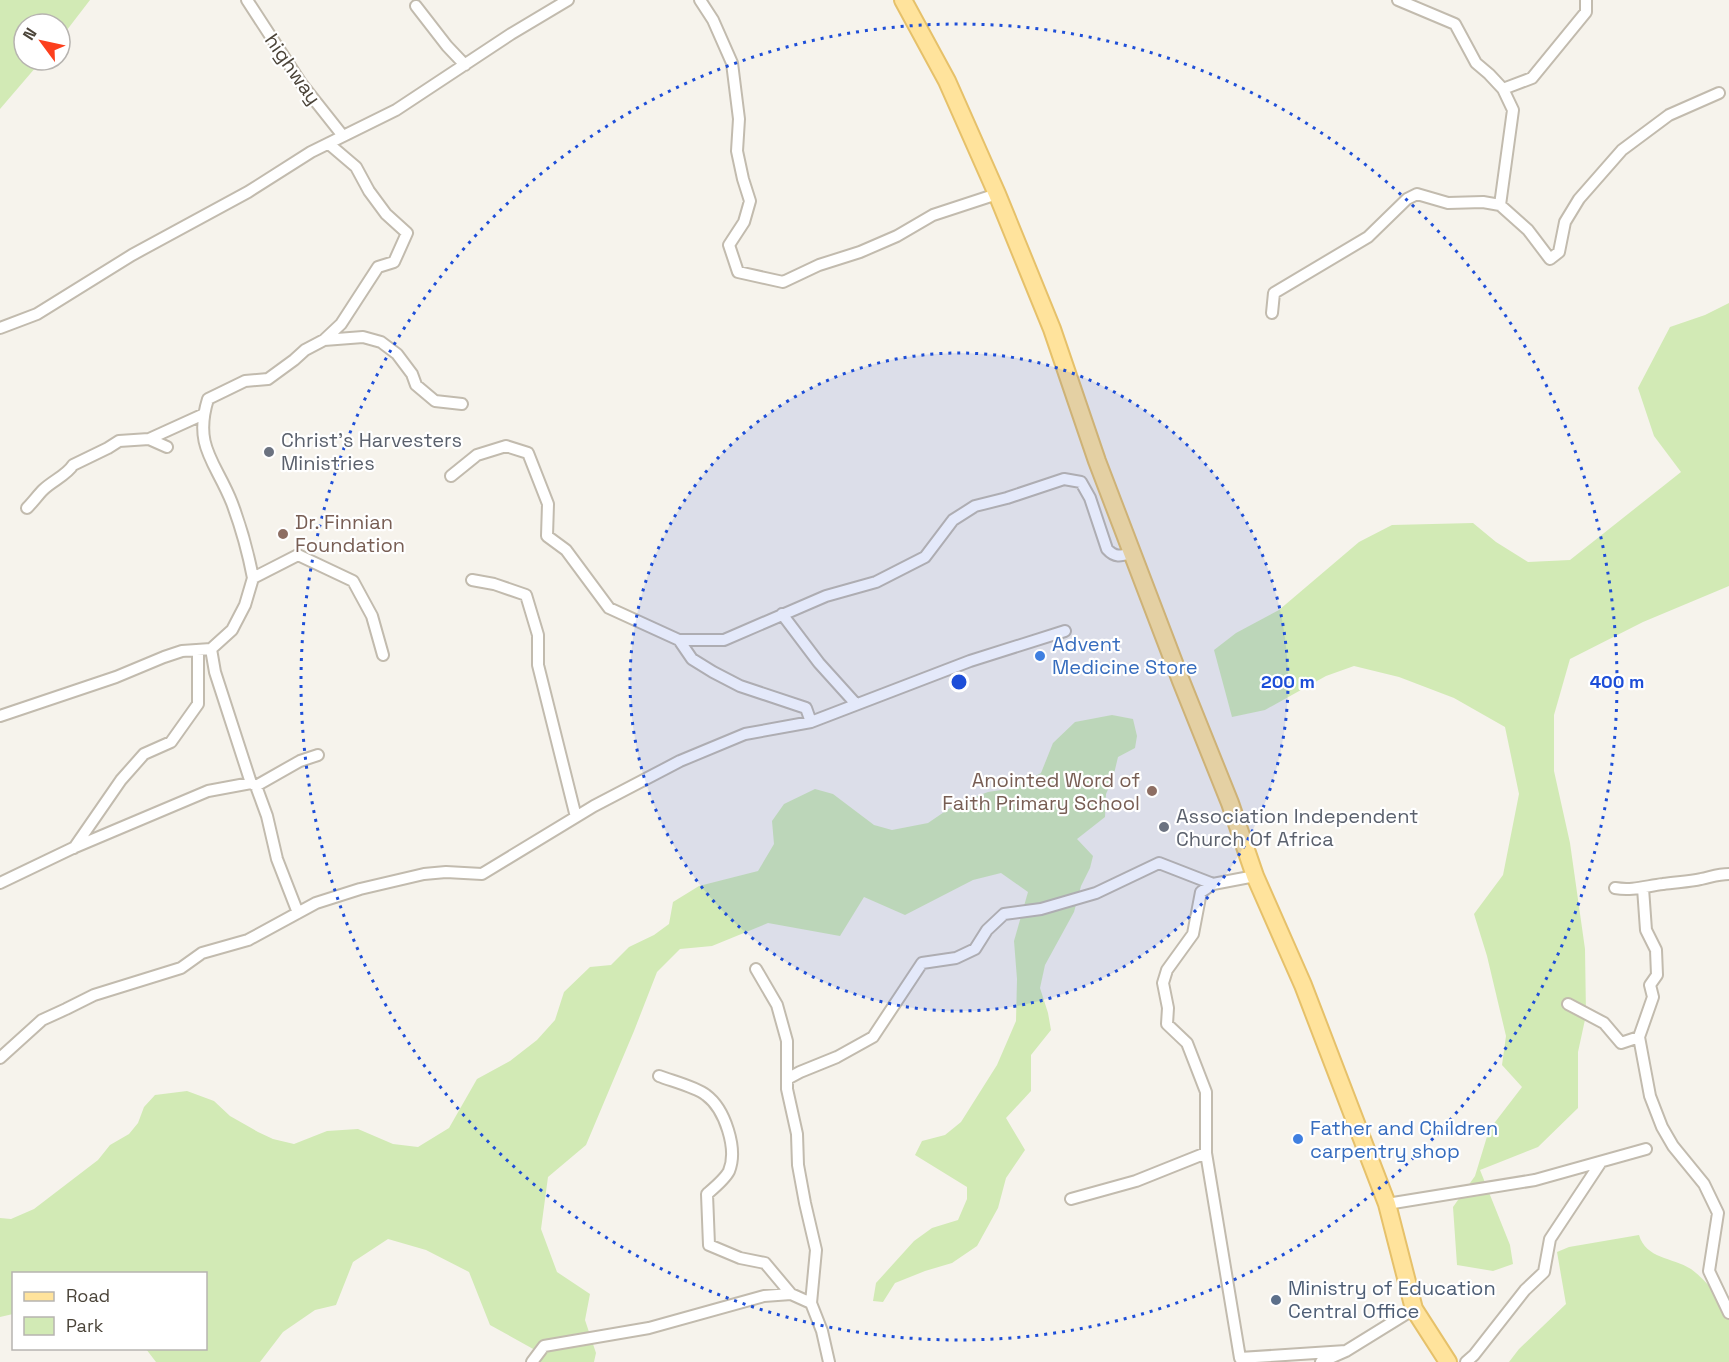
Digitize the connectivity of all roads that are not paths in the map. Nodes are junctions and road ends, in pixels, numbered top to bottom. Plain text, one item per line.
1 (247, 0) edge
2 (568, 0) edge
3 (700, 0) edge
4 (903, 0) edge
5 (1398, 0) edge
6 (1586, 0) edge
7 (416, 6) dead end
8 (465, 64) junction
9 (1503, 89) junction
10 (1719, 93) dead end
11 (343, 136) junction
12 (329, 144) junction
13 (997, 194) junction
14 (1500, 205) junction
15 (1272, 313) dead end
16 (0, 328) edge
17 (324, 340) junction
18 (462, 404) dead end
19 (204, 414) junction
20 (148, 439) junction
21 (167, 447) dead end
22 (451, 476) dead end
23 (27, 508) dead end
24 (1132, 553) junction
25 (253, 578) junction
26 (472, 580) dead end
27 (782, 614) junction
28 (1065, 631) dead end
29 (679, 640) junction
30 (211, 649) junction
31 (198, 651) junction
32 (383, 655) dead end
33 (856, 704) junction
34 (0, 716) edge
35 (811, 722) junction
36 (318, 755) dead end
37 (254, 784) junction
38 (576, 817) junction
39 (73, 848) junction
40 (1729, 874) edge
41 (1255, 876) junction
42 (0, 883) edge
43 (1213, 884) junction
44 (1615, 888) dead end
45 (1643, 888) junction
46 (298, 913) junction
47 (756, 969) dead end
48 (1568, 1004) dead end
49 (1639, 1036) junction
50 (0, 1058) edge
51 (659, 1076) dead end
52 (787, 1079) junction
53 (1646, 1149) dead end
54 (1206, 1153) junction
55 (1601, 1161) junction
56 (1071, 1200) dead end
57 (1387, 1204) junction
58 (791, 1294) junction
59 (811, 1303) junction
60 (1414, 1309) junction
61 (1729, 1313) edge
62 (1346, 1351) junction
63 (532, 1362) edge
64 (829, 1362) edge
65 (1322, 1362) edge
66 (1448, 1362) edge
67 (1466, 1362) edge

1 - 11 street, highway
2 - 8 street
3 - 13 street
4 - 13 main road
5 - 9 street
6 - 9 street
7 - 8 street
8 - 11 street
9 - 14 street
10 - 14 street
11 - 12 street
12 - 16 street
12 - 17 street
13 - 24 main road
14 - 15 street
17 - 18 street
17 - 19 street
19 - 20 street
19 - 25 street
20 - 21 street
20 - 23 street
22 - 29 street
24 - 27 street
24 - 41 main road
25 - 30 street
25 - 32 street
26 - 38 street
27 - 29 street
27 - 33 street
28 - 33 street
29 - 35 street
30 - 31 street
30 - 37 street
31 - 34 street
31 - 39 street
33 - 35 street
35 - 38 street
36 - 37 street
37 - 39 street
37 - 46 street
38 - 46 street
39 - 42 street
40 - 45 street
41 - 43 street
41 - 57 main road
43 - 52 street
43 - 54 street
44 - 45 street
45 - 49 street
46 - 50 street
47 - 52 street
48 - 49 street
49 - 61 street
51 - 58 street
52 - 59 street
53 - 55 street
54 - 56 street
54 - 62 street
55 - 57 street
55 - 67 street
57 - 60 main road
58 - 59 street
58 - 63 street
59 - 64 street
60 - 62 street
60 - 66 main road
62 - 65 street

